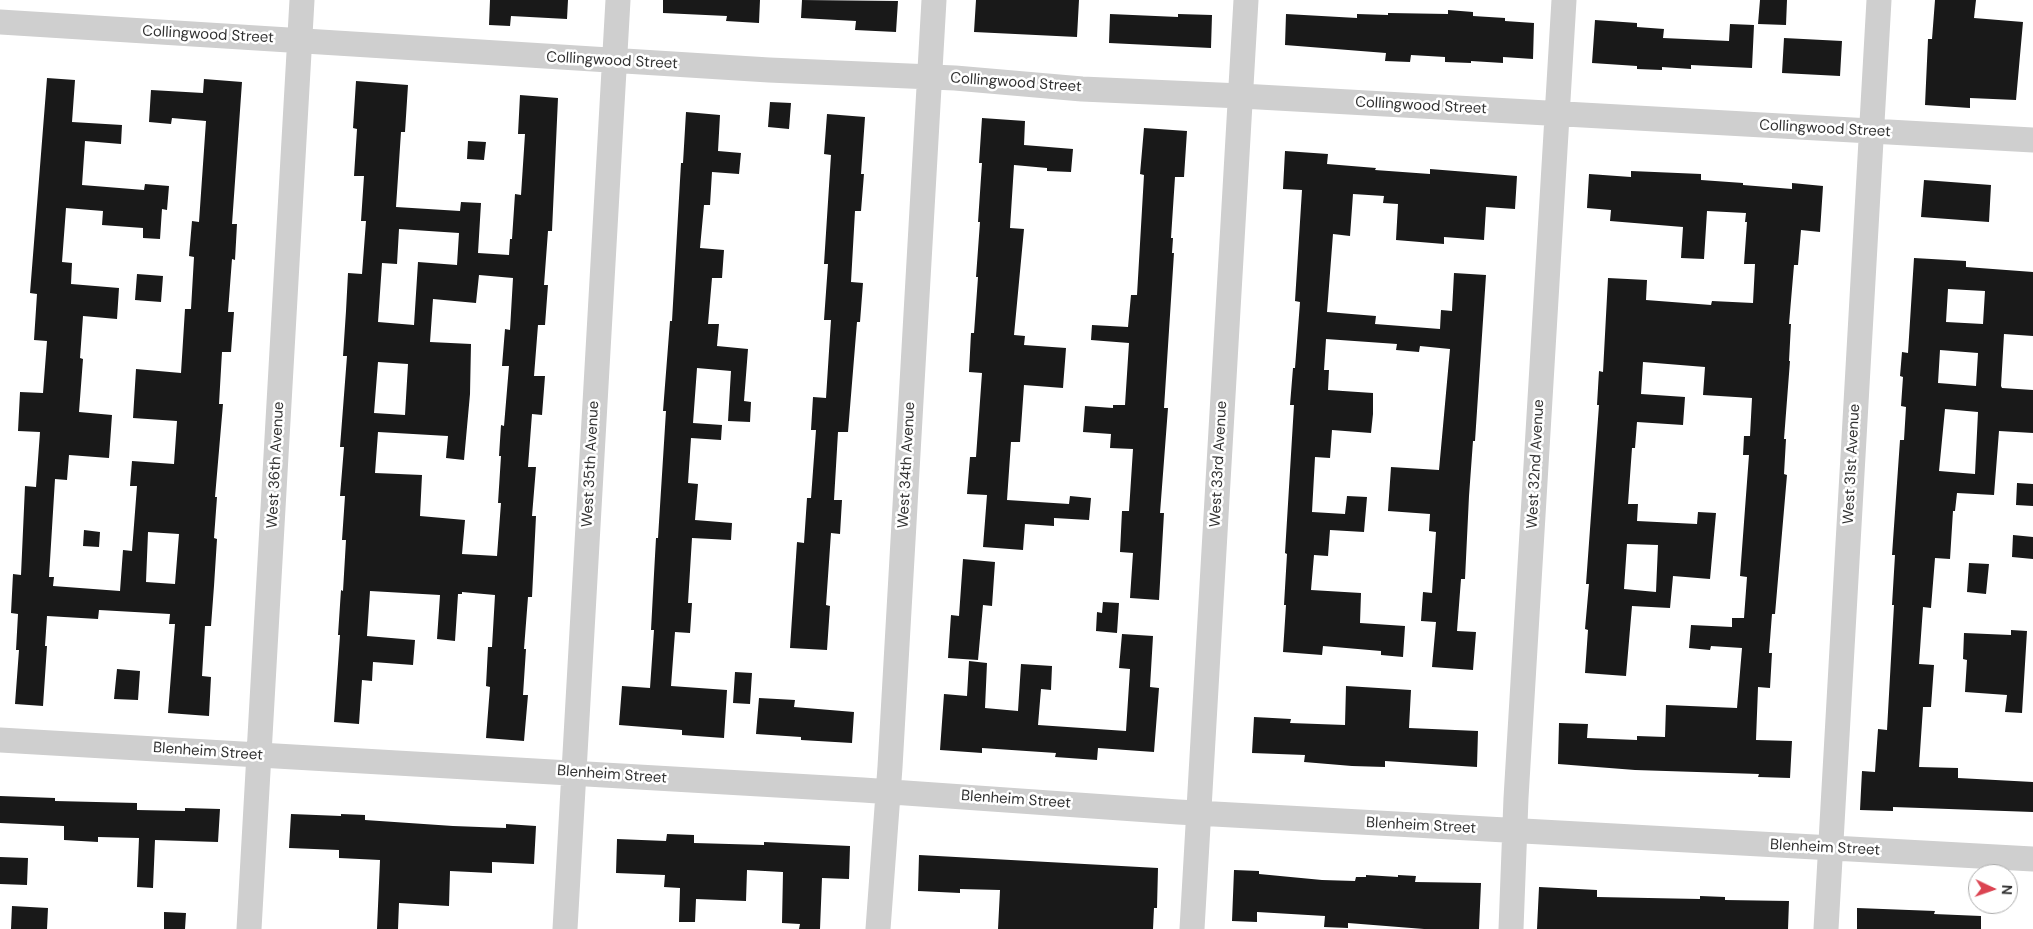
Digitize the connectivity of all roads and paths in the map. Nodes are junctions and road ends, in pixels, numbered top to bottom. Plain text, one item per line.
1 (302, 0) edge
2 (618, 0) edge
3 (934, 0) edge
4 (1246, 0) edge
5 (1564, 0) edge
6 (1879, 0) edge
7 (0, 22) edge
8 (300, 40) junction
9 (614, 60) junction
10 (929, 77) junction
11 (1241, 96) junction
12 (1557, 114) junction
13 (1871, 131) junction
14 (2033, 140) edge
15 (0, 740) edge
16 (260, 755) junction
17 (574, 773) junction
18 (888, 791) junction
19 (1199, 813) junction
20 (1515, 831) junction
21 (1830, 848) junction
22 (2033, 859) edge
23 (249, 929) edge
24 (565, 929) edge
25 (878, 929) edge
26 (1192, 929) edge
27 (1511, 929) edge
28 (1826, 929) edge

1 - 8 street, West 36th Avenue
2 - 9 street, West 35th Avenue
3 - 10 street, West 34th Avenue
4 - 11 street, West 33rd Avenue
5 - 12 street, West 32nd Avenue
6 - 13 street, West 31st Avenue
7 - 8 street, Collingwood Street
8 - 9 street, Collingwood Street
8 - 16 street, West 36th Avenue
9 - 10 street, Collingwood Street
9 - 17 street, West 35th Avenue
10 - 11 street, Collingwood Street
10 - 18 street, West 34th Avenue
11 - 12 street, Collingwood Street
11 - 19 street, West 33rd Avenue
12 - 13 street, Collingwood Street
12 - 20 street, West 32nd Avenue
13 - 14 street, Collingwood Street
13 - 21 street, West 31st Avenue
15 - 16 street, Blenheim Street
16 - 17 street, Blenheim Street
16 - 23 street, West 36th Avenue
17 - 18 street, Blenheim Street
17 - 24 street, West 35th Avenue
18 - 19 street, Blenheim Street
18 - 25 street, West 34th Avenue
19 - 20 street, Blenheim Street
19 - 26 street, West 33rd Avenue
20 - 21 street, Blenheim Street
20 - 27 street, West 32nd Avenue
21 - 22 street, Blenheim Street
21 - 28 street, West 31st Avenue

